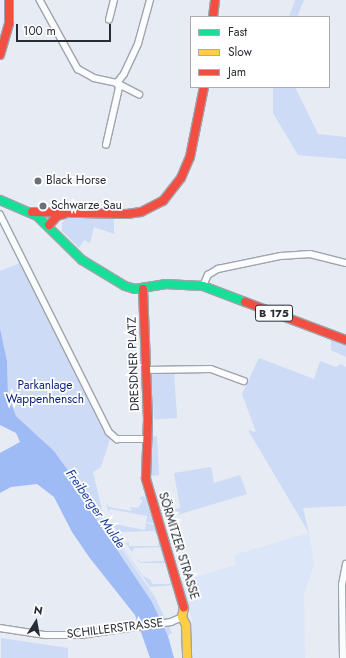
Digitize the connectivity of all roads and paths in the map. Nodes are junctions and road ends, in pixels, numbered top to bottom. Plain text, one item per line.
1 (9, 0) edge
2 (40, 0) edge
3 (114, 0) edge
4 (150, 0) edge
5 (215, 0) edge
6 (213, 16) edge
7 (109, 20) dead end
8 (0, 55) edge
9 (117, 83) junction
10 (204, 88) edge
11 (139, 94) dead end
12 (106, 145) dead end
13 (0, 200) edge
14 (0, 204) edge
15 (18, 206) junction
16 (32, 212) junction
17 (65, 213) junction
18 (0, 214) edge
19 (49, 225) junction
20 (346, 263) edge
21 (203, 286) junction
22 (143, 289) junction
23 (346, 340) edge
24 (147, 370) junction
25 (244, 381) dead end
26 (146, 438) junction
27 (346, 564) edge
28 (182, 618) junction
29 (0, 628) edge
30 (344, 657) edge
31 (187, 658) edge

1 - 8 main road
2 - 9 street
3 - 7 street
4 - 9 street
5 - 6 main road
9 - 11 street
9 - 12 street
10 - 17 main road
13 - 15 main road, B 175
14 - 15 main road, B 175
15 - 16 main road, B 175
16 - 17 main road, B 175
16 - 19 main road, B 175
17 - 19 main road
18 - 26 street
19 - 22 main road, B 175
20 - 21 street
21 - 22 main road, B 175
21 - 23 main road, B 175
22 - 24 main road, DRESDNER PLATZ
24 - 25 street
24 - 26 main road, DRESDNER PLATZ
26 - 28 main road, SÖRMITZER STRASSE
27 - 30 street
28 - 29 street, SCHILLERSTRASSE
28 - 31 main road, SÖRMITZER STRASSE

